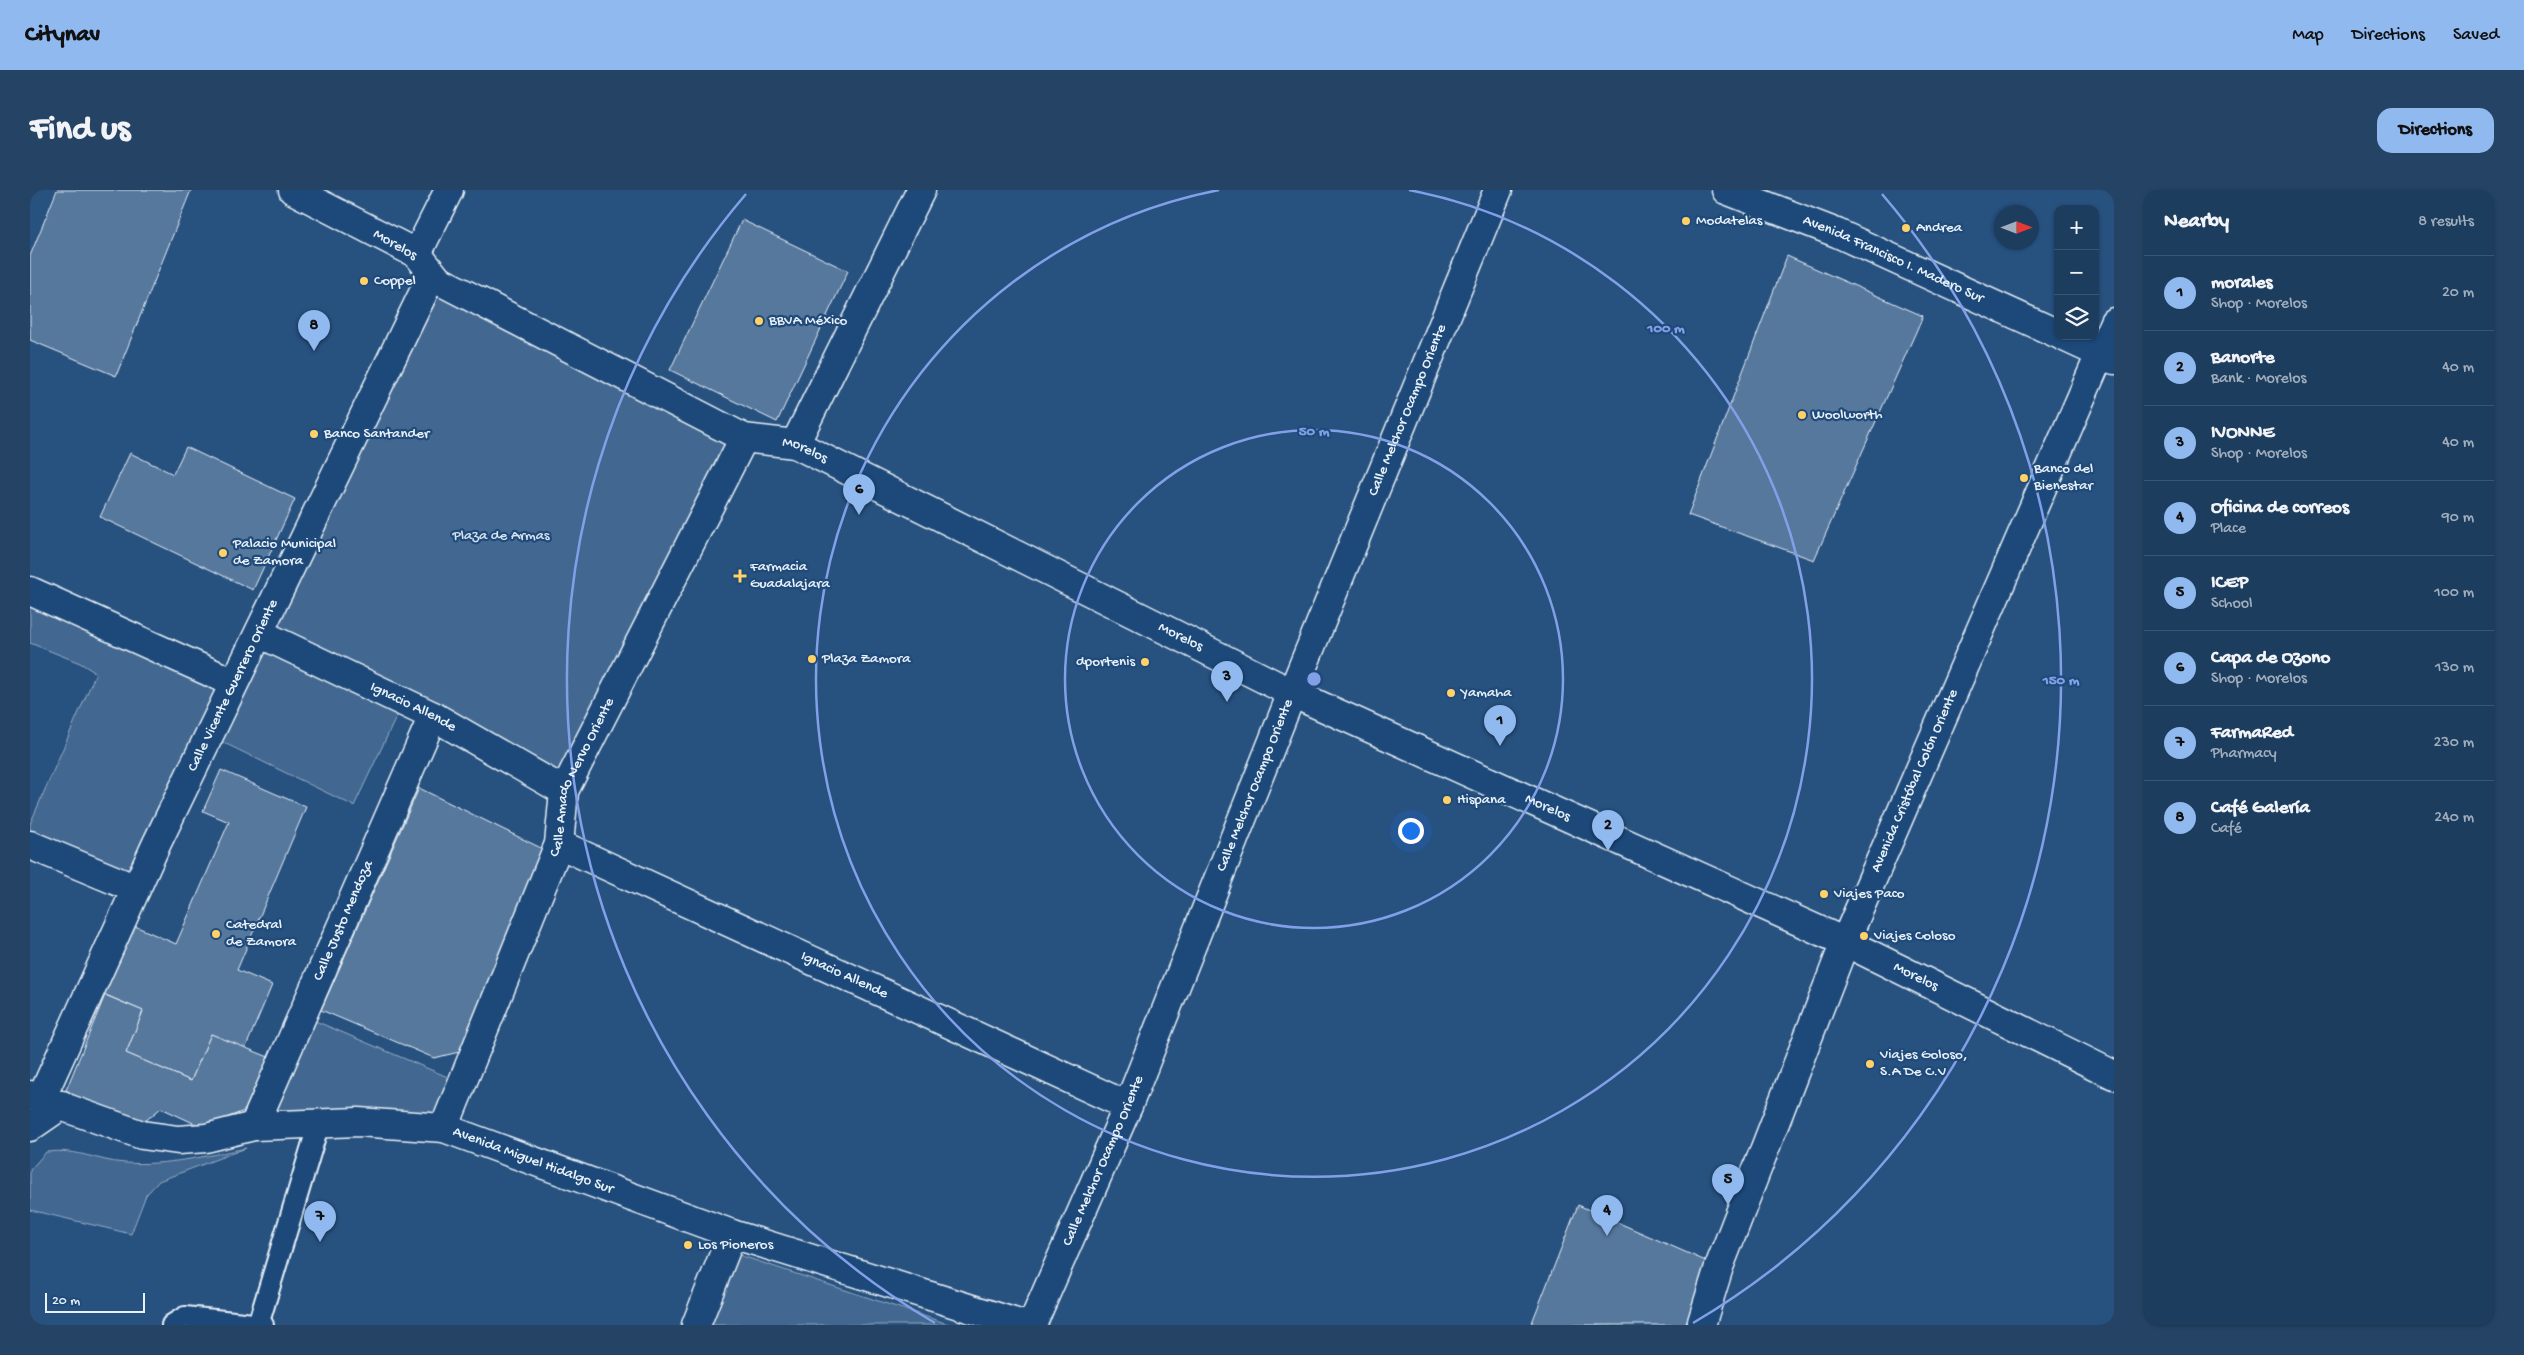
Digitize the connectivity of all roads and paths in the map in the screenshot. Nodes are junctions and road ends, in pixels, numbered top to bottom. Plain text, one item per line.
1 (293, 190) edge
2 (449, 190) edge
3 (921, 190) edge
4 (1498, 190) edge
5 (1726, 190) edge
6 (425, 265) junction
7 (2114, 322) edge
8 (2054, 332) edge
9 (2071, 340) edge
10 (2107, 357) edge
11 (744, 438) junction
12 (795, 444) junction
13 (30, 591) edge
14 (259, 633) junction
15 (234, 683) junction
16 (1292, 693) junction
17 (433, 716) junction
18 (564, 790) junction
19 (559, 844) junction
20 (30, 845) edge
21 (136, 889) junction
22 (1845, 942) junction
23 (2114, 1075) edge
24 (44, 1100) edge
25 (1128, 1106) junction
26 (319, 1123) junction
27 (254, 1126) junction
28 (30, 1127) edge
29 (444, 1128) junction
30 (732, 1234) junction
31 (172, 1325) edge
32 (260, 1325) edge
33 (696, 1325) edge
34 (1023, 1325) edge
35 (1032, 1325) edge
36 (1701, 1325) edge

1 - 6 street, Morelos
2 - 6 street, Calle Vicente Guerrero Oriente
3 - 12 street
4 - 16 street, Calle Melchor Ocampo Oriente
5 - 8 street, Avenida Francisco I. Madero Sur
6 - 11 street, Morelos
6 - 14 street, Calle Vicente Guerrero Oriente
7 - 10 street, Avenida Cristóbal Colón Oriente
9 - 10 street
10 - 22 street, Avenida Cristóbal Colón Oriente
11 - 12 street, Morelos
11 - 18 street, Calle Amado Nervo Oriente
12 - 16 street, Morelos
13 - 15 street
14 - 15 street, Calle Vicente Guerrero Oriente
14 - 17 street, Ignacio Allende
15 - 21 street, Calle Vicente Guerrero Oriente
16 - 22 street, Morelos
16 - 25 street, Calle Melchor Ocampo Oriente
17 - 18 street, Ignacio Allende
17 - 27 street, Calle Justo Mendoza
18 - 19 street, Calle Amado Nervo Oriente
19 - 25 street, Ignacio Allende
19 - 29 street, Calle Amado Nervo Oriente
20 - 21 street
21 - 24 street, Calle Vicente Guerrero Oriente
22 - 23 street, Morelos
22 - 36 street, Avenida Cristóbal Colón Oriente
24 - 27 street, Avenida Miguel Hidalgo Sur
24 - 28 street
25 - 35 street, Calle Melchor Ocampo Oriente
26 - 27 street, Avenida Miguel Hidalgo Sur
26 - 29 street, Avenida Miguel Hidalgo Sur
26 - 32 lane
29 - 30 street, Avenida Miguel Hidalgo Sur
30 - 33 street
30 - 34 street, Avenida Miguel Hidalgo Sur
31 - 32 lane

